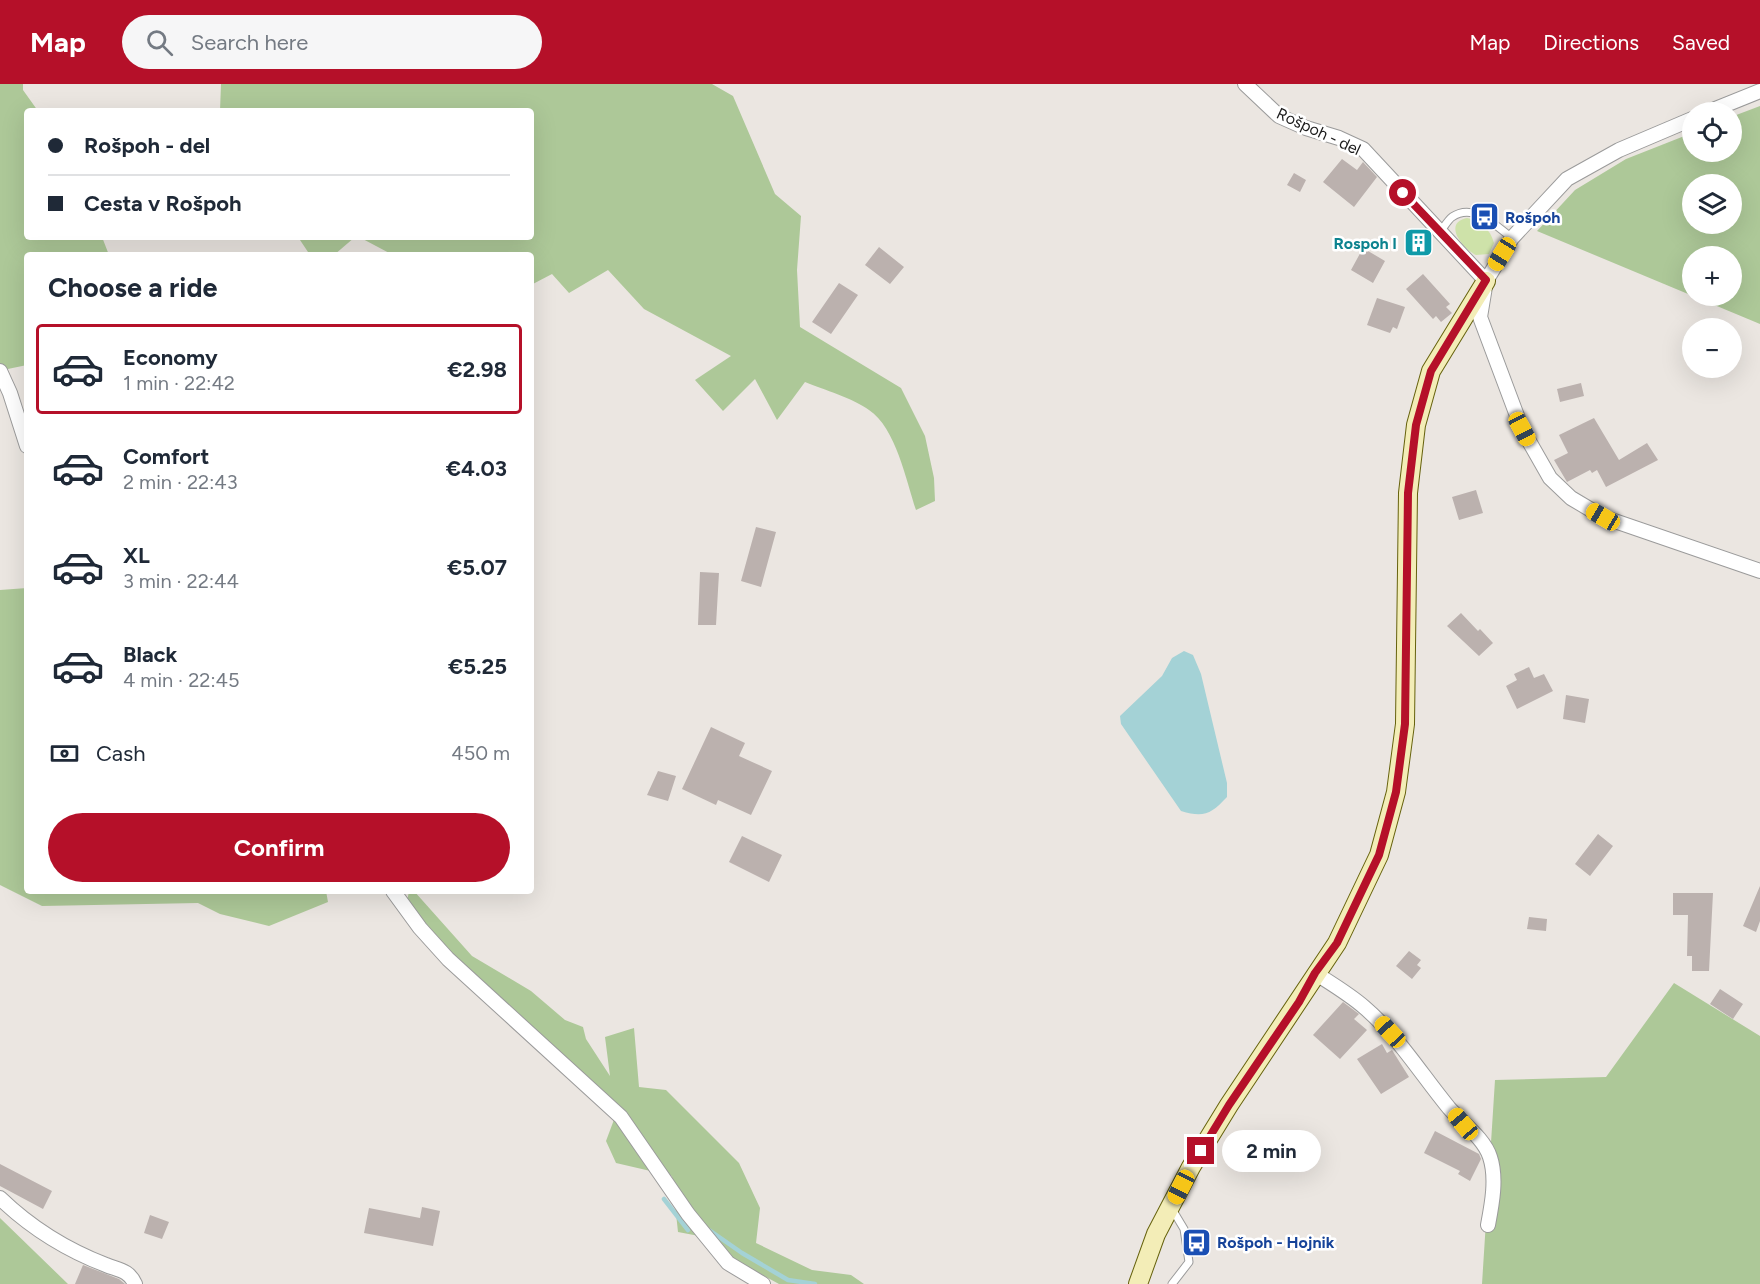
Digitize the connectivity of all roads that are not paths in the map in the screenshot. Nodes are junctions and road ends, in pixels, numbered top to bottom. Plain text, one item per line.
1 (1245, 84) edge
2 (1760, 91) edge
3 (1733, 102) edge
4 (1682, 123) edge
5 (1439, 233) junction
6 (1512, 238) junction
7 (1486, 280) junction
8 (0, 371) edge
9 (24, 437) edge
10 (1760, 571) edge
11 (395, 894) edge
12 (1315, 973) junction
13 (0, 1198) edge
14 (1171, 1207) junction
15 (1488, 1225) dead end
16 (135, 1284) edge
17 (763, 1284) edge
18 (1138, 1284) edge
19 (1172, 1284) edge

1 - 5 street, Rošpoh - del
2 - 3 street
4 - 6 street
5 - 6 lane
5 - 7 street
6 - 7 street
7 - 10 street
7 - 12 street
8 - 9 street
11 - 17 street
12 - 14 street
12 - 15 street
13 - 16 street
14 - 18 street
14 - 19 lane

